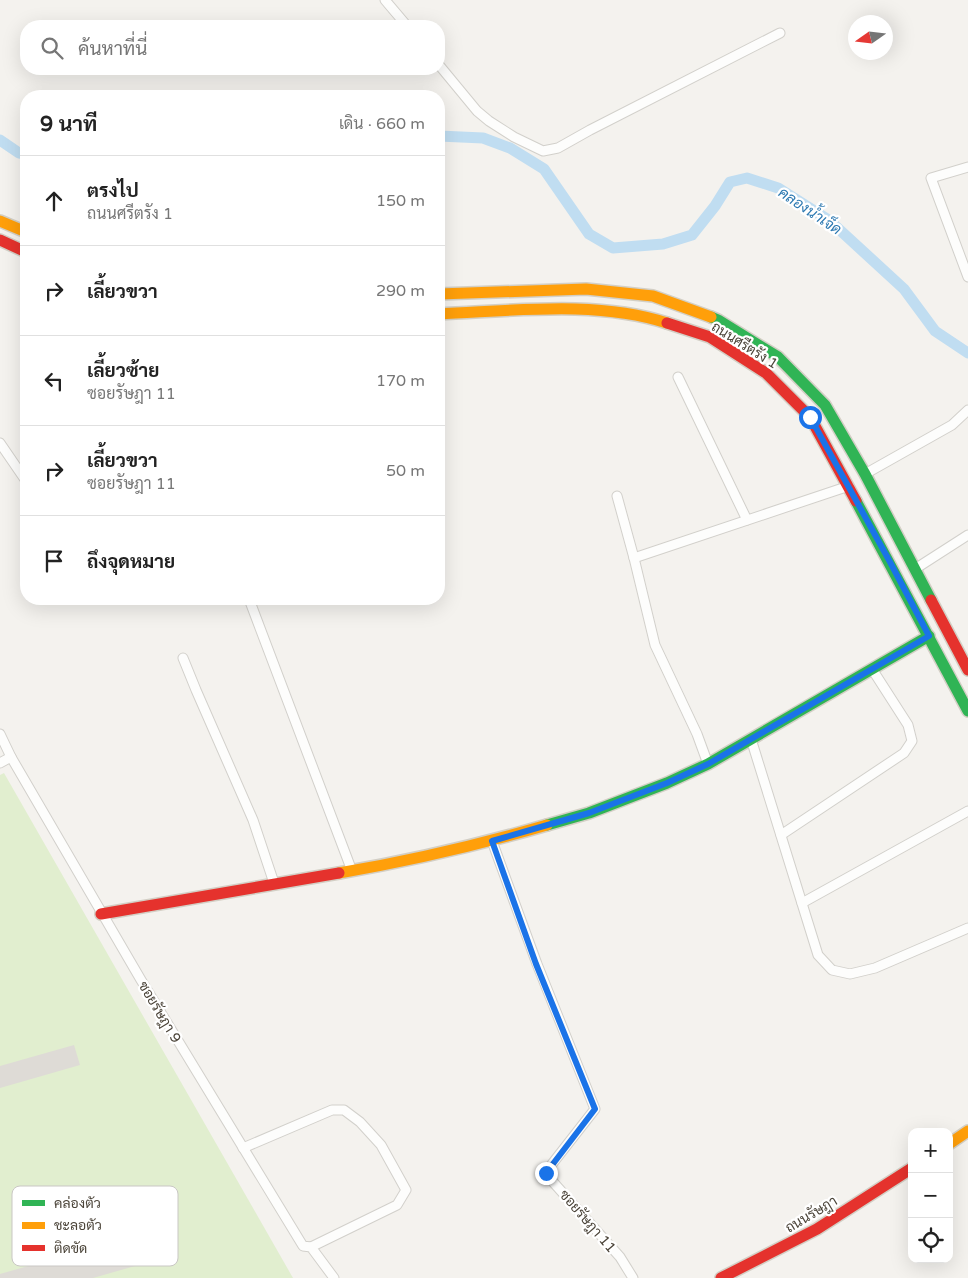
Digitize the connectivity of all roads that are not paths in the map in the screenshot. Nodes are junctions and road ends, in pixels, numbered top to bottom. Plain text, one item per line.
1 (385, 0) edge
2 (402, 20) edge
3 (780, 33) dead end
4 (445, 71) edge
5 (968, 167) edge
6 (0, 221) edge
7 (20, 229) edge
8 (0, 240) edge
9 (20, 249) edge
10 (968, 277) edge
11 (445, 294) edge
12 (445, 314) edge
13 (678, 377) dead end
14 (968, 410) edge
15 (0, 443) edge
16 (20, 472) edge
17 (865, 474) junction
18 (849, 486) junction
19 (617, 496) dead end
20 (747, 520) junction
21 (968, 535) edge
22 (634, 558) junction
23 (915, 569) junction
24 (251, 605) edge
25 (929, 636) junction
26 (183, 658) dead end
27 (967, 664) edge
28 (872, 669) junction
29 (968, 711) edge
30 (0, 734) edge
31 (751, 739) junction
32 (11, 757) junction
33 (0, 763) edge
34 (708, 764) junction
35 (968, 811) edge
36 (781, 835) junction
37 (492, 841) junction
38 (352, 871) junction
39 (274, 883) junction
40 (802, 903) junction
41 (102, 914) junction
42 (968, 928) edge
43 (968, 1132) edge
44 (953, 1141) edge
45 (243, 1148) junction
46 (908, 1171) edge
47 (311, 1247) junction
48 (334, 1278) edge
49 (633, 1278) edge
50 (721, 1278) edge

1 - 2 street
3 - 4 street
5 - 10 street
6 - 7 street
8 - 9 street
11 - 17 street, ถนนศรีตรัง 1
12 - 18 street, ถนนศรีตรัง 1
13 - 20 street
14 - 17 street
15 - 16 street
17 - 23 street, ถนนศรีตรัง 1
18 - 20 street
18 - 25 street, ถนนศรีตรัง 1
19 - 22 street
20 - 22 street
21 - 23 street
22 - 34 street
23 - 27 street, ถนนศรีตรัง 1
24 - 38 street
25 - 28 street
25 - 29 street, ถนนศรีตรัง 1
26 - 39 street
28 - 31 street
28 - 36 street
30 - 32 street, ซอยรัษฎา 9
31 - 34 street
31 - 36 street
32 - 33 street
32 - 41 street, ซอยรัษฎา 9
34 - 37 street
35 - 40 street
36 - 40 street
37 - 38 street
37 - 49 street, ซอยรัษฎา 11
38 - 39 street
39 - 41 street
40 - 42 street
41 - 45 street, ซอยรัษฎา 9
43 - 44 street
45 - 47 street, ซอยรัษฎา 9
45 - 47 street
46 - 50 street, ถนนรัษฎา
47 - 48 street, ซอยรัษฎา 9

